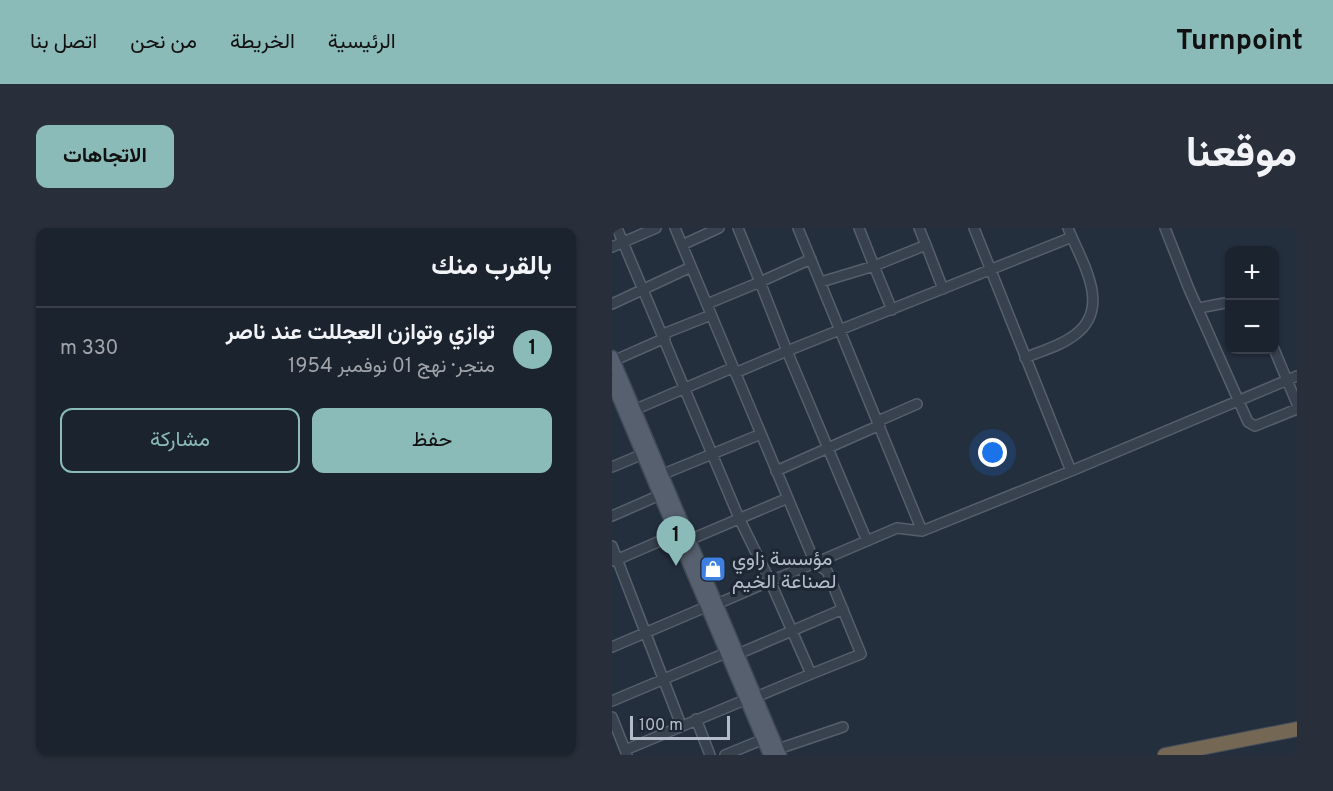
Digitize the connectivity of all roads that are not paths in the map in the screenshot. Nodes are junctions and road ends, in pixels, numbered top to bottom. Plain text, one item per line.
1 (617, 228) edge
2 (656, 228) edge
3 (675, 228) edge
4 (719, 228) edge
5 (738, 228) edge
6 (798, 228) edge
7 (859, 228) edge
8 (919, 228) edge
9 (974, 228) edge
10 (1165, 228) edge
11 (1070, 233) edge
12 (623, 242) junction
13 (682, 244) junction
14 (926, 245) junction
15 (612, 247) edge
16 (811, 259) junction
17 (874, 266) junction
18 (691, 267) junction
19 (991, 271) junction
20 (760, 282) junction
21 (821, 282) junction
22 (943, 289) junction
23 (644, 291) junction
24 (1225, 303) edge
25 (612, 304) edge
26 (707, 304) junction
27 (1199, 308) junction
28 (892, 310) junction
29 (711, 315) junction
30 (840, 329) junction
31 (664, 336) junction
32 (788, 351) junction
33 (1278, 354) edge
34 (1025, 358) junction
35 (613, 359) edge
36 (734, 370) junction
37 (1293, 378) edge
38 (612, 381) edge
39 (686, 388) junction
40 (1240, 400) junction
41 (917, 404) dead end
42 (1297, 404) edge
43 (634, 410) junction
44 (1297, 410) edge
45 (879, 423) junction
46 (761, 434) junction
47 (827, 449) junction
48 (712, 453) junction
49 (643, 454) junction
50 (612, 467) edge
51 (776, 471) junction
52 (1071, 471) junction
53 (661, 475) junction
54 (660, 495) junction
55 (788, 498) junction
56 (612, 516) edge
57 (740, 519) junction
58 (922, 531) junction
59 (676, 534) junction
60 (689, 540) junction
61 (867, 541) junction
62 (612, 546) edge
63 (615, 560) edge
64 (815, 563) junction
65 (770, 581) junction
66 (712, 605) junction
67 (843, 609) junction
68 (792, 631) junction
69 (645, 633) junction
70 (612, 647) edge
71 (733, 653) junction
72 (811, 674) junction
73 (664, 679) junction
74 (751, 698) junction
75 (612, 701) edge
76 (612, 717) edge
77 (696, 719) junction
78 (681, 725) junction
79 (843, 727) dead end
80 (1297, 729) edge
81 (1297, 738) edge
82 (764, 739) junction
83 (626, 752) edge
84 (776, 753) edge
85 (710, 755) edge
86 (725, 755) edge
87 (1165, 755) edge
88 (1212, 755) edge

1 - 12 street
2 - 12 street
3 - 13 street
4 - 13 street
5 - 20 street
6 - 16 street
7 - 17 street
8 - 14 street
9 - 19 street
10 - 27 street
11 - 19 street
11 - 34 street
12 - 15 street
12 - 23 street
13 - 18 street
14 - 17 street
14 - 22 street
16 - 20 street
16 - 21 street
17 - 21 street
17 - 28 street
18 - 23 street
18 - 26 street
19 - 22 street
19 - 34 street
20 - 26 street
20 - 32 street
21 - 30 street
22 - 28 street
23 - 25 street
23 - 31 street
24 - 27 street
26 - 29 street
27 - 40 street
28 - 30 street
29 - 31 street
29 - 36 street
30 - 32 street
30 - 45 street
31 - 35 street
31 - 39 street
32 - 36 street
32 - 47 street
33 - 37 street
34 - 52 street
35 - 43 main road
36 - 39 street
36 - 46 street
37 - 40 street
37 - 42 street
38 - 49 main road
39 - 43 street
39 - 48 street
40 - 44 street
40 - 52 street
41 - 45 street
43 - 53 main road
45 - 47 street
45 - 58 street
46 - 48 street
46 - 51 street
47 - 51 street
47 - 61 street
48 - 53 street
48 - 57 street
49 - 50 street
49 - 54 main road
51 - 55 street
52 - 58 street
53 - 60 main road
54 - 56 street
54 - 59 main road
55 - 57 street
55 - 64 street
57 - 60 street
57 - 65 street
58 - 61 street
59 - 63 street
59 - 66 main road
60 - 66 main road
61 - 64 street
62 - 63 street
63 - 69 street
64 - 65 street
64 - 67 street
65 - 66 street
65 - 68 street
66 - 69 street
66 - 71 main road
67 - 68 street
67 - 72 street
68 - 71 street
68 - 72 street
69 - 70 street
69 - 73 street
71 - 73 street
71 - 74 main road
72 - 74 street
73 - 75 street
73 - 78 street
74 - 77 street
74 - 82 main road
74 - 84 main road
76 - 83 street
77 - 78 street
77 - 85 street
78 - 83 street
79 - 84 street
80 - 87 highway
81 - 88 highway
82 - 84 main road
82 - 86 street

